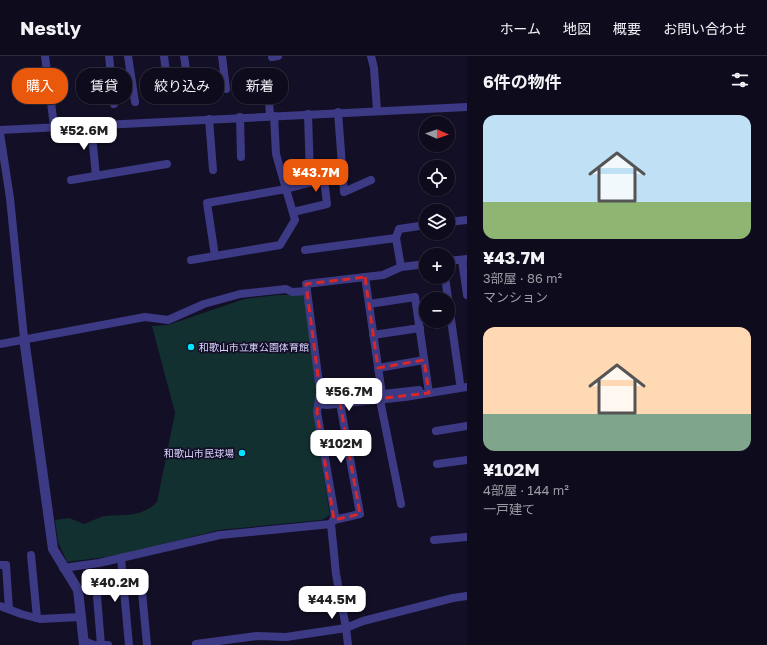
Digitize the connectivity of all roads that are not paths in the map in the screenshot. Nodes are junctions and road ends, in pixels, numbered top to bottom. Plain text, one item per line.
1 (44, 56) edge
2 (108, 56) edge
3 (128, 56) edge
4 (164, 56) edge
5 (184, 56) edge
6 (222, 56) edge
7 (371, 56) edge
8 (110, 68) edge
9 (166, 68) edge
10 (186, 68) edge
11 (226, 89) dead end
12 (135, 102) dead end
13 (270, 104) edge
14 (467, 107) edge
15 (377, 110) junction
16 (338, 112) junction
17 (308, 114) junction
18 (272, 116) junction
19 (240, 117) junction
20 (209, 119) junction
21 (91, 125) junction
22 (54, 126) junction
23 (0, 130) edge
24 (0, 134) edge
25 (241, 157) dead end
26 (167, 164) dead end
27 (213, 170) dead end
28 (96, 176) junction
29 (310, 176) dead end
30 (71, 180) dead end
31 (371, 180) dead end
32 (286, 189) junction
33 (293, 212) junction
34 (467, 220) edge
35 (455, 221) edge
36 (419, 226) edge
37 (396, 238) junction
38 (305, 250) dead end
39 (215, 256) junction
40 (464, 259) edge
41 (191, 260) dead end
42 (419, 265) edge
43 (401, 267) junction
44 (365, 277) junction
45 (446, 284) edge
46 (307, 291) junction
47 (467, 295) edge
48 (369, 304) junction
49 (419, 322) edge
50 (420, 328) joint
51 (373, 335) junction
52 (24, 338) junction
53 (0, 344) edge
54 (424, 360) junction
55 (378, 368) junction
56 (465, 384) edge
57 (444, 386) dead end
58 (420, 390) dead end
59 (429, 393) junction
60 (381, 397) junction
61 (340, 403) junction
62 (318, 404) junction
63 (467, 426) edge
64 (436, 431) dead end
65 (467, 460) edge
66 (437, 464) dead end
67 (401, 504) dead end
68 (333, 522) junction
69 (467, 537) edge
70 (434, 540) dead end
71 (31, 555) dead end
72 (121, 558) junction
73 (0, 565) edge
74 (63, 568) junction
75 (86, 584) dead end
76 (142, 592) dead end
77 (467, 596) edge
78 (0, 606) edge
79 (9, 609) junction
80 (80, 617) junction
81 (37, 618) junction
82 (346, 628) junction
83 (84, 643) edge
84 (101, 645) edge
85 (108, 645) edge
86 (129, 645) edge
87 (147, 645) edge
88 (195, 645) edge
89 (348, 645) edge

1 - 22 street
2 - 8 street
3 - 12 street
4 - 9 street
5 - 10 street
6 - 11 street
7 - 15 street
13 - 18 street
14 - 15 street
15 - 16 street
16 - 17 street
16 - 31 street
17 - 18 street
17 - 29 street
18 - 19 street
18 - 32 street
19 - 20 street
19 - 25 street
20 - 21 street
20 - 27 street
21 - 22 street
21 - 28 street
22 - 23 street
24 - 52 street
26 - 28 street
28 - 30 street
32 - 33 street
32 - 33 street
32 - 39 street
33 - 39 street
34 - 35 street
36 - 37 street
37 - 38 street
37 - 43 street
39 - 41 street
40 - 47 street
42 - 43 street
43 - 44 street
44 - 46 street
44 - 48 street
45 - 56 street
46 - 52 street
46 - 62 street
48 - 49 street
48 - 51 street
50 - 51 street
50 - 54 street
51 - 55 street
52 - 53 street
52 - 74 street
54 - 55 street
54 - 59 street
55 - 60 street
56 - 57 street
56 - 59 street
58 - 60 street
59 - 60 street
60 - 61 street
60 - 67 street
61 - 62 street
61 - 68 street
62 - 68 street
63 - 64 street
65 - 66 street
68 - 72 street
68 - 82 street
69 - 70 street
71 - 81 street
72 - 74 street
72 - 86 street
73 - 79 street
74 - 80 street
75 - 84 street
76 - 87 street
77 - 82 street
78 - 79 street
79 - 81 street
80 - 81 street
80 - 83 street
82 - 88 street
82 - 89 street
83 - 84 street
84 - 85 street

